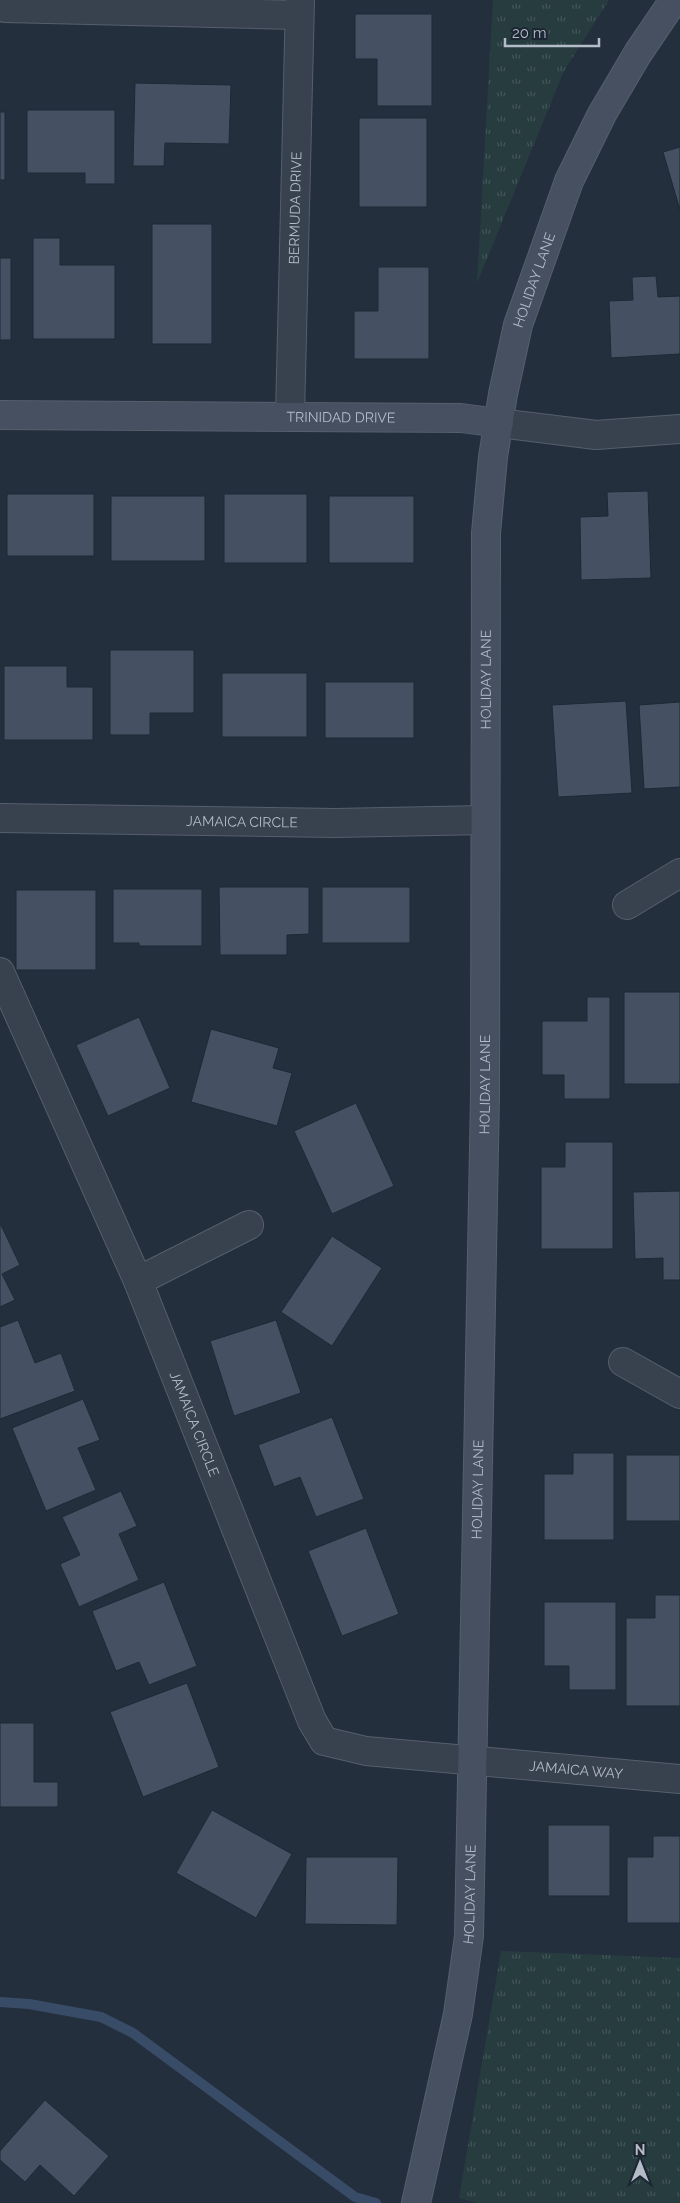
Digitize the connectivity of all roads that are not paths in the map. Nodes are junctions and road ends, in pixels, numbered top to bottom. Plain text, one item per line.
1 (674, 0) edge
2 (5, 8) dead end
3 (300, 8) edge
4 (0, 415) edge
5 (290, 416) junction
6 (498, 423) junction
7 (680, 429) edge
8 (0, 818) edge
9 (485, 820) junction
10 (680, 873) edge
11 (627, 905) dead end
12 (0, 972) edge
13 (249, 1225) dead end
14 (138, 1281) junction
15 (623, 1362) dead end
16 (680, 1394) edge
17 (472, 1760) junction
18 (680, 1779) edge
19 (418, 2194) edge

1 - 6 street, HOLIDAY LANE
2 - 3 street
3 - 5 street, BERMUDA DRIVE
4 - 5 street, TRINIDAD DRIVE
5 - 6 street, TRINIDAD DRIVE
6 - 7 street, TRINIDAD DRIVE
6 - 9 street, HOLIDAY LANE
8 - 9 street, JAMAICA CIRCLE
9 - 17 street, HOLIDAY LANE
10 - 11 street
12 - 14 street, JAMAICA CIRCLE
13 - 14 street
14 - 17 street, JAMAICA CIRCLE
15 - 16 street
17 - 18 street, JAMAICA WAY
17 - 19 street, HOLIDAY LANE

